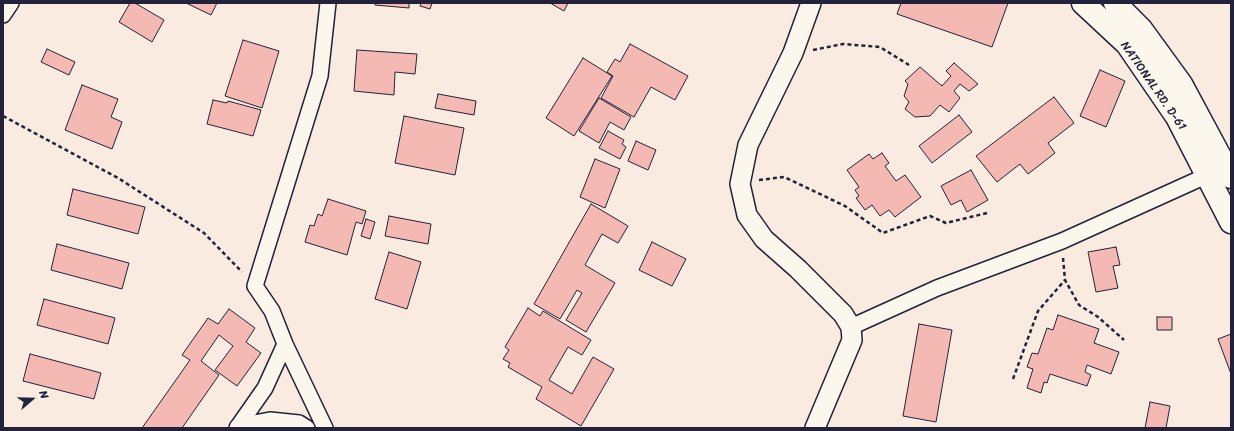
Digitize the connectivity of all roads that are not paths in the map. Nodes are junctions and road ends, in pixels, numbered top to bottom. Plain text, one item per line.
1 (11, 3) edge
2 (328, 3) edge
3 (810, 3) edge
4 (1083, 3) edge
5 (1115, 3) edge
6 (3, 15) edge
7 (1223, 167) edge
8 (1231, 222) edge
9 (851, 327) junction
10 (285, 344) junction
11 (237, 427) edge
12 (307, 428) edge
13 (325, 428) edge
14 (815, 428) edge

1 - 6 street
2 - 10 street
3 - 9 street
4 - 7 highway, NATIONAL RD. D-61
5 - 7 highway, NATIONAL RD. D-61
7 - 8 highway, NATIONAL RD. D-61
7 - 9 street
9 - 14 street
10 - 11 street
10 - 13 street
11 - 12 street

